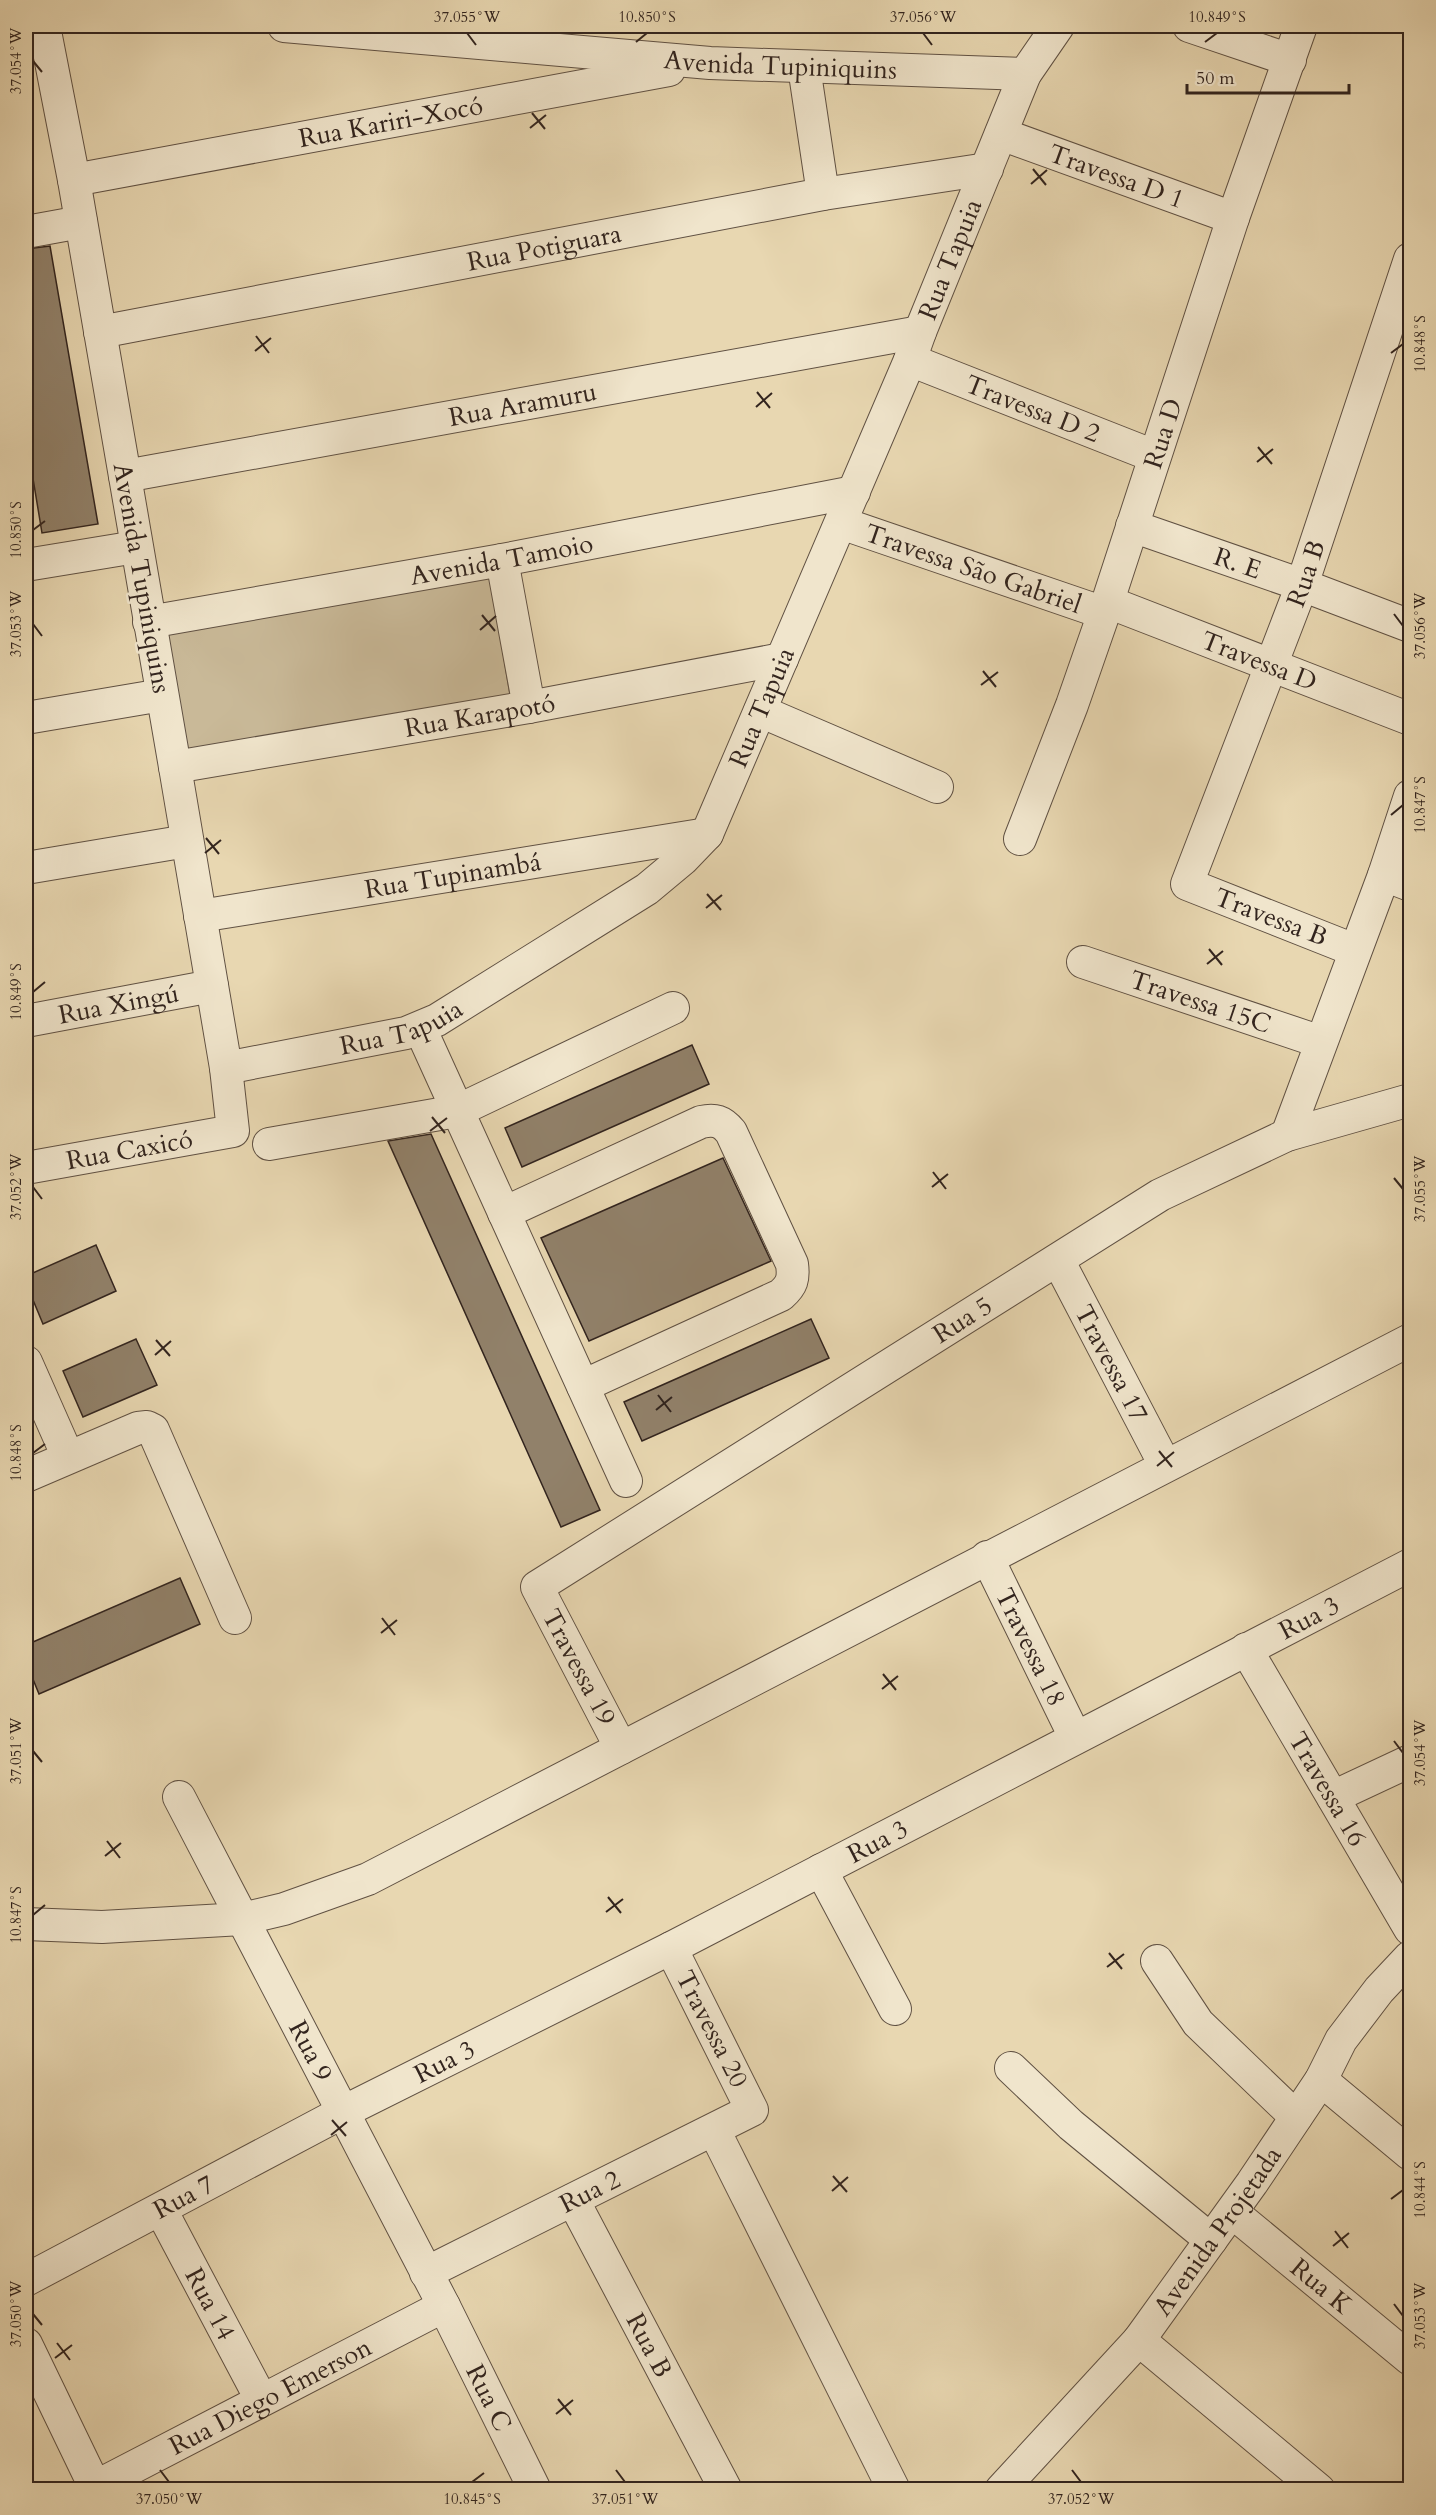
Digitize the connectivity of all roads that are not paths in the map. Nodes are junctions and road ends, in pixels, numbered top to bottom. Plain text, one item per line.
1 (44, 26) edge
2 (284, 26) edge
3 (1058, 26) edge
4 (1189, 26) edge
5 (1301, 26) edge
6 (1290, 60) junction
7 (710, 63) junction
8 (804, 67) junction
9 (1025, 74) junction
10 (1001, 134) junction
11 (987, 169) junction
12 (74, 180) junction
13 (823, 194) junction
14 (1233, 218) junction
15 (81, 222) junction
16 (26, 232) edge
17 (1410, 259) edge
18 (100, 332) junction
19 (915, 346) junction
20 (1154, 456) junction
21 (125, 476) junction
22 (854, 492) junction
23 (841, 523) junction
24 (1132, 526) junction
25 (136, 548) junction
26 (502, 560) junction
27 (26, 565) edge
28 (1302, 585) junction
29 (1106, 607) junction
30 (149, 622) junction
31 (1410, 626) edge
32 (782, 659) junction
33 (1270, 666) junction
34 (162, 695) junction
35 (529, 707) junction
36 (760, 711) junction
37 (26, 718) edge
38 (1410, 719) edge
39 (175, 767) junction
40 (938, 787) dead end
41 (1410, 796) edge
42 (707, 834) junction
43 (1020, 839) dead end
44 (187, 841) junction
45 (26, 868) edge
46 (1397, 880) edge
47 (1187, 885) joint
48 (200, 916) junction
49 (1354, 950) junction
50 (1083, 962) dead end
51 (212, 986) junction
52 (673, 1008) dead end
53 (26, 1021) edge
54 (422, 1032) junction
55 (1320, 1042) junction
56 (226, 1068) junction
57 (1410, 1100) edge
58 (457, 1111) junction
59 (233, 1131) joint
60 (1287, 1135) junction
61 (269, 1144) dead end
62 (26, 1168) edge
63 (504, 1213) junction
64 (1058, 1260) junction
65 (1410, 1340) edge
66 (26, 1362) edge
67 (583, 1386) junction
68 (68, 1457) junction
69 (1165, 1465) junction
70 (26, 1476) edge
71 (626, 1481) dead end
72 (987, 1557) junction
73 (1410, 1565) edge
74 (537, 1587) joint
75 (234, 1618) dead end
76 (1246, 1649) junction
77 (1076, 1737) junction
78 (621, 1748) junction
79 (1410, 1761) edge
80 (179, 1797) dead end
81 (1333, 1797) junction
82 (821, 1870) junction
83 (242, 1919) junction
84 (26, 1924) edge
85 (1410, 1929) edge
86 (671, 1948) junction
87 (1410, 1957) edge
88 (1157, 1961) dead end
89 (895, 2009) dead end
90 (1011, 2068) dead end
91 (1321, 2080) junction
92 (752, 2110) joint
93 (343, 2112) junction
94 (1296, 2117) junction
95 (714, 2130) junction
96 (1410, 2154) edge
97 (573, 2200) junction
98 (161, 2210) junction
99 (1232, 2212) junction
100 (1211, 2240) junction
101 (426, 2273) junction
102 (26, 2280) edge
103 (444, 2306) junction
104 (1139, 2340) junction
105 (26, 2344) edge
106 (1410, 2359) edge
107 (261, 2399) junction
108 (535, 2490) edge
109 (726, 2490) edge
110 (894, 2490) edge
111 (1002, 2490) edge
112 (1319, 2490) edge

1 - 12 street, Avenida Tupiniquins
2 - 7 street, Avenida Tupiniquins
3 - 9 street
4 - 6 street
5 - 6 street, Rua D
6 - 14 street, Rua D
7 - 8 street, Avenida Tupiniquins
7 - 12 street, Rua Kariri-Xocó
8 - 9 street, Avenida Tupiniquins
8 - 13 street
9 - 10 street, Rua Tapuia
10 - 11 street, Rua Tapuia
10 - 14 street, Travessa D 1
11 - 13 street, Rua Potiguara
11 - 19 street, Rua Tapuia
12 - 15 street, Avenida Tupiniquins
13 - 18 street, Rua Potiguara
14 - 20 street, Rua D
15 - 16 street
15 - 18 street, Avenida Tupiniquins
17 - 28 street, Rua B
18 - 21 street, Avenida Tupiniquins
19 - 20 street, Travessa D 2
19 - 21 street, Rua Aramuru
19 - 22 street, Rua Tapuia
20 - 24 street, Rua D
21 - 25 street, Avenida Tupiniquins
22 - 23 street, Rua Tapuia
22 - 26 street, Avenida Tamoio
23 - 29 street, Travessa São Gabriel
23 - 32 street, Rua Tapuia
24 - 28 street, R. E
24 - 29 street, Rua D
25 - 27 street
25 - 30 street, Avenida Tupiniquins
26 - 30 street, Avenida Tamoio
26 - 35 street
28 - 31 street, R. E
28 - 33 street, Rua B
29 - 33 street, Travessa D
29 - 43 street, Rua D
30 - 34 street, Avenida Tupiniquins
32 - 35 street, Rua Karapotó
32 - 36 street, Rua Tapuia
33 - 38 street, Travessa D
33 - 47 street, Rua B
34 - 37 street
34 - 39 street, Avenida Tupiniquins
35 - 39 street, Rua Karapotó
36 - 40 street
36 - 42 street, Rua Tapuia
39 - 44 street, Avenida Tupiniquins
41 - 46 street
42 - 48 street, Rua Tupinambá
42 - 54 street, Rua Tapuia
44 - 45 street
44 - 48 street, Avenida Tupiniquins
46 - 49 street
47 - 49 street, Travessa B
48 - 51 street, Avenida Tupiniquins
49 - 55 street
50 - 55 street, Travessa 15C
51 - 53 street, Rua Xingú
51 - 56 street, Avenida Tupiniquins
52 - 58 street
54 - 56 street, Rua Tapuia
54 - 58 street
55 - 60 street
56 - 59 street, Avenida Tupiniquins
57 - 60 street, Rua 5
58 - 61 street
58 - 63 street
59 - 62 street, Rua Caxicó
60 - 64 street, Rua 5
63 - 67 street
63 - 67 street
64 - 69 street, Travessa 17
64 - 74 street, Rua 5
65 - 69 street
66 - 68 street
67 - 71 street
68 - 70 street
68 - 75 street
69 - 72 street
72 - 77 street, Travessa 18
72 - 78 street
73 - 76 street, Rua 3
74 - 78 street, Travessa 19
76 - 77 street, Rua 3
76 - 81 street, Travessa 16
77 - 82 street, Rua 3
78 - 83 street
79 - 81 street
80 - 83 street, Rua 9
81 - 85 street, Travessa 16
82 - 86 street, Rua 3
82 - 89 street
83 - 84 street
83 - 93 street, Rua 9
86 - 92 street, Travessa 20
86 - 93 street, Rua 3
87 - 91 street, Avenida Projetada
88 - 94 street
90 - 100 street
91 - 94 street, Avenida Projetada
91 - 96 street
92 - 95 street, Rua 2
93 - 98 street, Rua 7
93 - 101 street, Rua 9
94 - 99 street, Avenida Projetada
95 - 97 street, Rua 2
95 - 110 street
97 - 101 street, Rua 2
97 - 109 street, Rua B
98 - 102 street, Rua 7
98 - 107 street, Rua 14
99 - 100 street, Avenida Projetada
99 - 106 street, Rua K
100 - 104 street, Avenida Projetada
101 - 103 street, Rua 9
103 - 107 street, Rua Diego Emerson
103 - 108 street, Rua C
104 - 111 street, Avenida Projetada
104 - 112 street
105 - 107 street, Rua Diego Emerson

